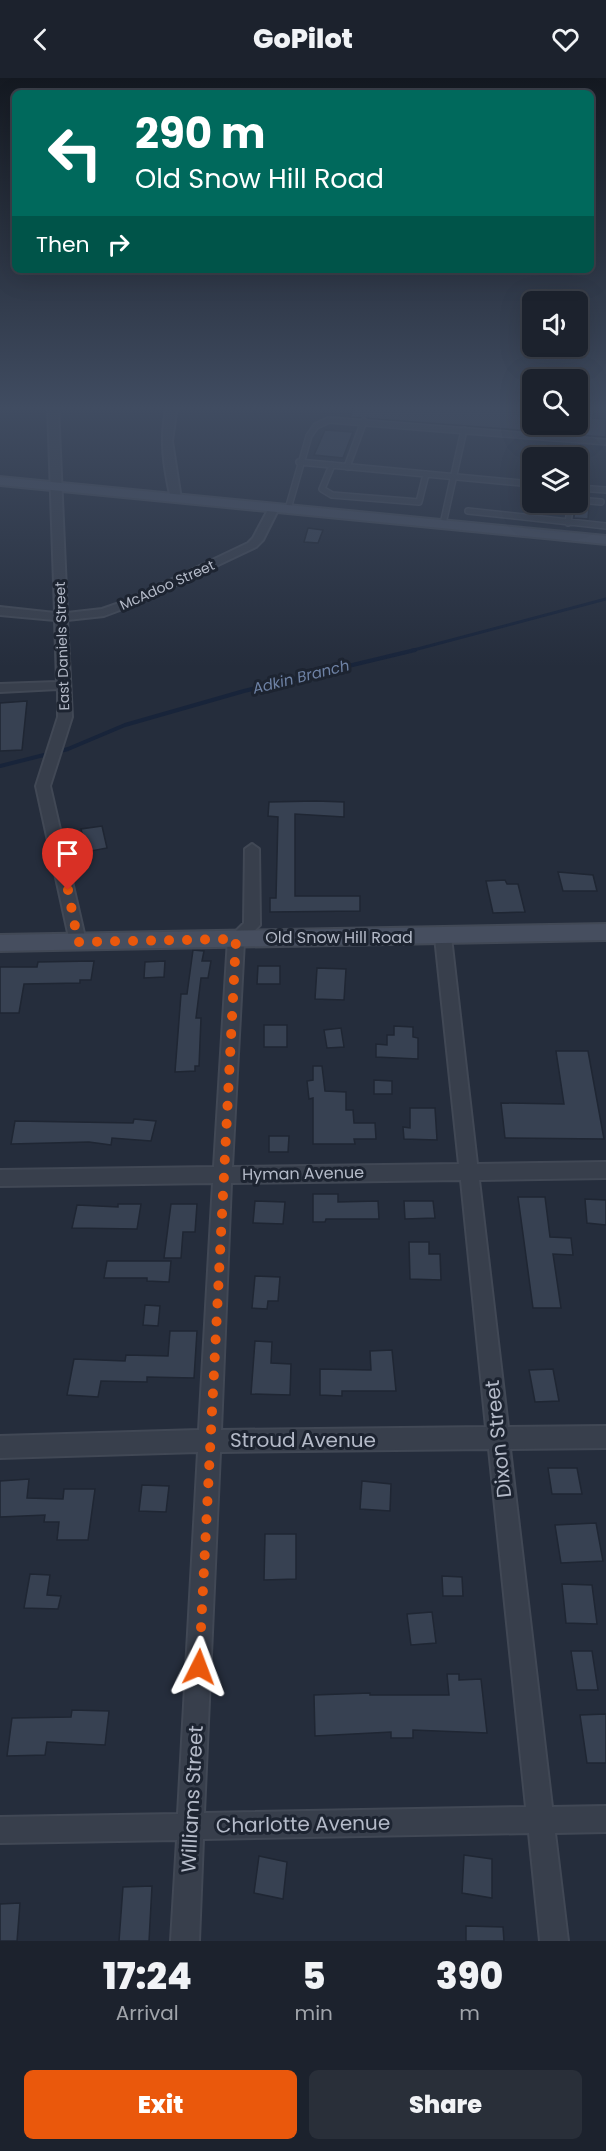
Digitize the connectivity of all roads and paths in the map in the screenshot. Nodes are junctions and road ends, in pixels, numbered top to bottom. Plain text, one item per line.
1 (56, 493) edge
2 (121, 493) edge
3 (175, 493) edge
4 (289, 493) edge
5 (329, 493) edge
6 (421, 493) edge
7 (450, 493) edge
8 (176, 498) junction
9 (588, 501) edge
10 (601, 502) dead end
11 (281, 508) junction
12 (468, 511) dead end
13 (569, 513) edge
14 (568, 523) junction
15 (442, 524) junction
16 (606, 526) edge
17 (606, 540) edge
18 (0, 611) edge
19 (61, 617) junction
20 (64, 685) junction
21 (0, 688) edge
22 (252, 849) dead end
23 (606, 932) edge
24 (443, 937) junction
25 (236, 939) junction
26 (78, 942) junction
27 (0, 943) edge
28 (606, 1170) edge
29 (469, 1171) junction
30 (223, 1174) junction
31 (0, 1178) edge
32 (606, 1437) edge
33 (498, 1439) junction
34 (210, 1441) junction
35 (0, 1447) edge
36 (540, 1819) junction
37 (606, 1819) edge
38 (191, 1826) junction
39 (0, 1830) edge
40 (185, 1941) edge
41 (554, 1941) edge

1 - 19 street, East Daniels Street
2 - 8 main road
3 - 8 street
4 - 11 lane
5 - 6 lane
7 - 15 lane
8 - 11 main road
9 - 10 lane
11 - 15 main road
11 - 19 street, McAdoo Street
12 - 14 lane
13 - 14 lane
14 - 16 lane
15 - 17 main road
18 - 19 street, McAdoo Street
19 - 20 street, East Daniels Street
20 - 21 street
20 - 26 street, East Daniels Street
22 - 25 street
23 - 24 main road, Old Snow Hill Road
24 - 25 main road, Old Snow Hill Road
24 - 29 street, Dixon Street
25 - 26 main road, Old Snow Hill Road
25 - 30 street, Williams Street
26 - 27 main road, Old Snow Hill Road
28 - 29 street, Hyman Avenue
29 - 30 street, Hyman Avenue
29 - 33 street, Dixon Street
30 - 31 street, Hyman Avenue
30 - 34 street, Williams Street
32 - 33 street, Stroud Avenue
33 - 34 street, Stroud Avenue
33 - 36 street, Dixon Street
34 - 35 street, Stroud Avenue
34 - 38 street, Williams Street
36 - 37 street, Charlotte Avenue
36 - 38 street, Charlotte Avenue
36 - 41 street, Dixon Street
38 - 39 street, Charlotte Avenue
38 - 40 street, Williams Street

